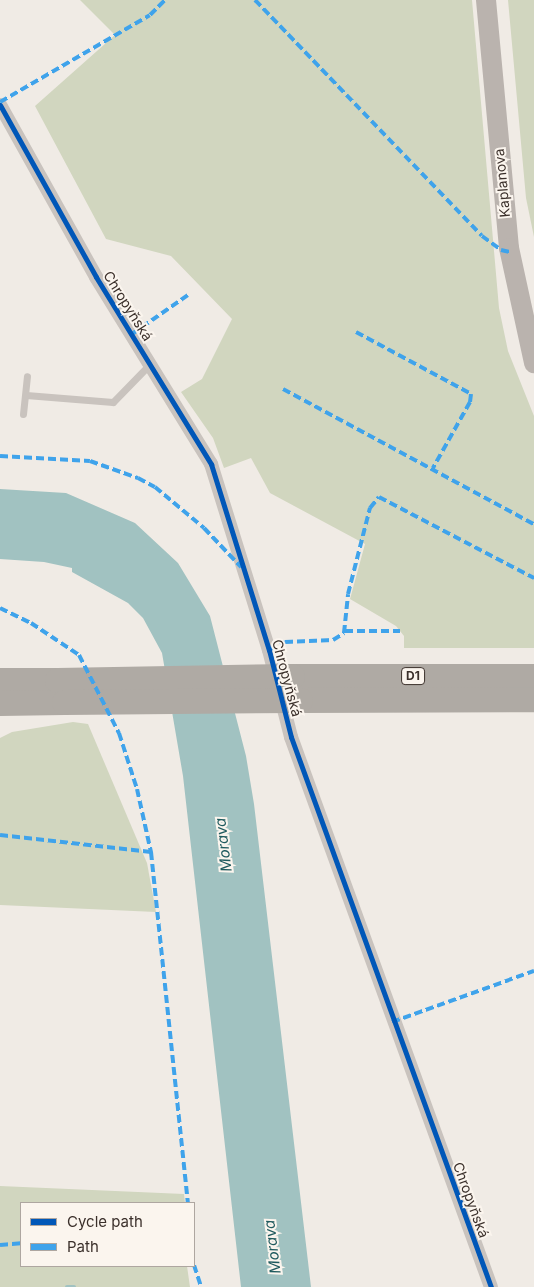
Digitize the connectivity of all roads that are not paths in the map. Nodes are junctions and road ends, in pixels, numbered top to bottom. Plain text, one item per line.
1 (486, 0) edge
2 (0, 105) edge
3 (151, 364) junction
4 (534, 364) edge
5 (27, 376) dead end
6 (26, 395) junction
7 (23, 414) dead end
8 (534, 676) edge
9 (0, 680) edge
10 (60, 691) junction
11 (534, 699) edge
12 (0, 703) edge
13 (491, 1287) edge

1 - 4 main road, Kaplanova
2 - 3 street, Chropyňská
3 - 6 lane
3 - 13 street, Chropyňská
5 - 6 lane
6 - 7 lane
8 - 10 highway, D1, bridge
9 - 10 highway, D1
10 - 11 highway, D1, bridge
10 - 12 highway, D1

